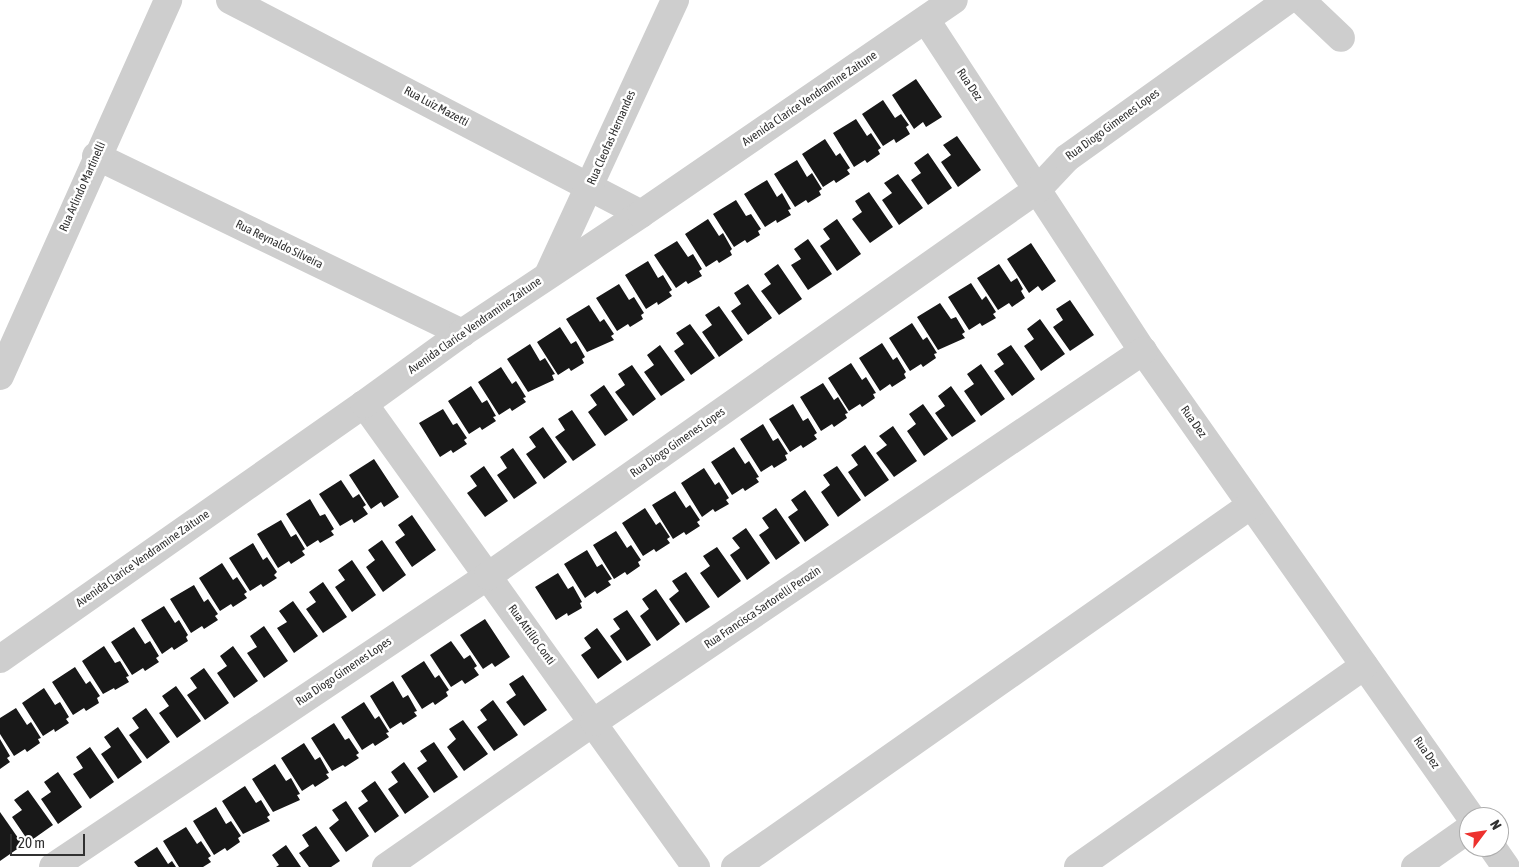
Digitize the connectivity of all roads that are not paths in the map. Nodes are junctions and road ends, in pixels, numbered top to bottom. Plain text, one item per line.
1 (168, 0) edge
2 (230, 0) edge
3 (954, 0) edge
4 (1288, 0) edge
5 (1301, 0) edge
6 (667, 3) edge
7 (926, 20) junction
8 (1341, 38) dead end
9 (96, 156) junction
10 (590, 187) junction
11 (1038, 189) junction
12 (641, 214) junction
13 (548, 275) junction
14 (462, 333) junction
15 (1143, 351) junction
16 (0, 376) edge
17 (364, 404) junction
18 (1251, 505) junction
19 (488, 576) junction
20 (0, 659) edge
21 (1364, 666) junction
22 (594, 722) junction
23 (1464, 807) edge
24 (1459, 836) edge
25 (53, 867) edge
26 (386, 867) edge
27 (696, 867) edge
28 (735, 867) edge
29 (1078, 867) edge
30 (1415, 867) edge

1 - 9 street, Rua Arlindo Martinelli
2 - 10 street, Rua Luiz Mazetti
3 - 7 street, Avenida Clarice Vendramine Zaitune
4 - 11 street, Rua Diogo Gimenes Lopes
5 - 8 street
6 - 10 street, Rua Cleofas Hernandes
7 - 11 street, Rua Dez
7 - 12 street, Avenida Clarice Vendramine Zaitune
9 - 14 street, Rua Reynaldo Silveira
9 - 16 street, Rua Arlindo Martinelli
10 - 12 street, Rua Luiz Mazetti
10 - 13 street, Rua Cleofas Hernandes
11 - 15 street, Rua Dez
11 - 19 street, Rua Diogo Gimenes Lopes
12 - 13 street, Avenida Clarice Vendramine Zaitune
13 - 14 street, Avenida Clarice Vendramine Zaitune
14 - 17 street, Avenida Clarice Vendramine Zaitune
15 - 18 street, Rua Dez
15 - 22 street, Rua Francisca Sartorelli Perozin
17 - 19 street, Rua Attílio Conti
17 - 20 street, Avenida Clarice Vendramine Zaitune
18 - 21 street, Rua Dez
18 - 28 street
19 - 22 street, Rua Attílio Conti
19 - 25 street, Rua Diogo Gimenes Lopes
21 - 23 street, Rua Dez
21 - 29 street
22 - 26 street, Rua Francisca Sartorelli Perozin
22 - 27 street, Rua Attílio Conti
24 - 30 street

